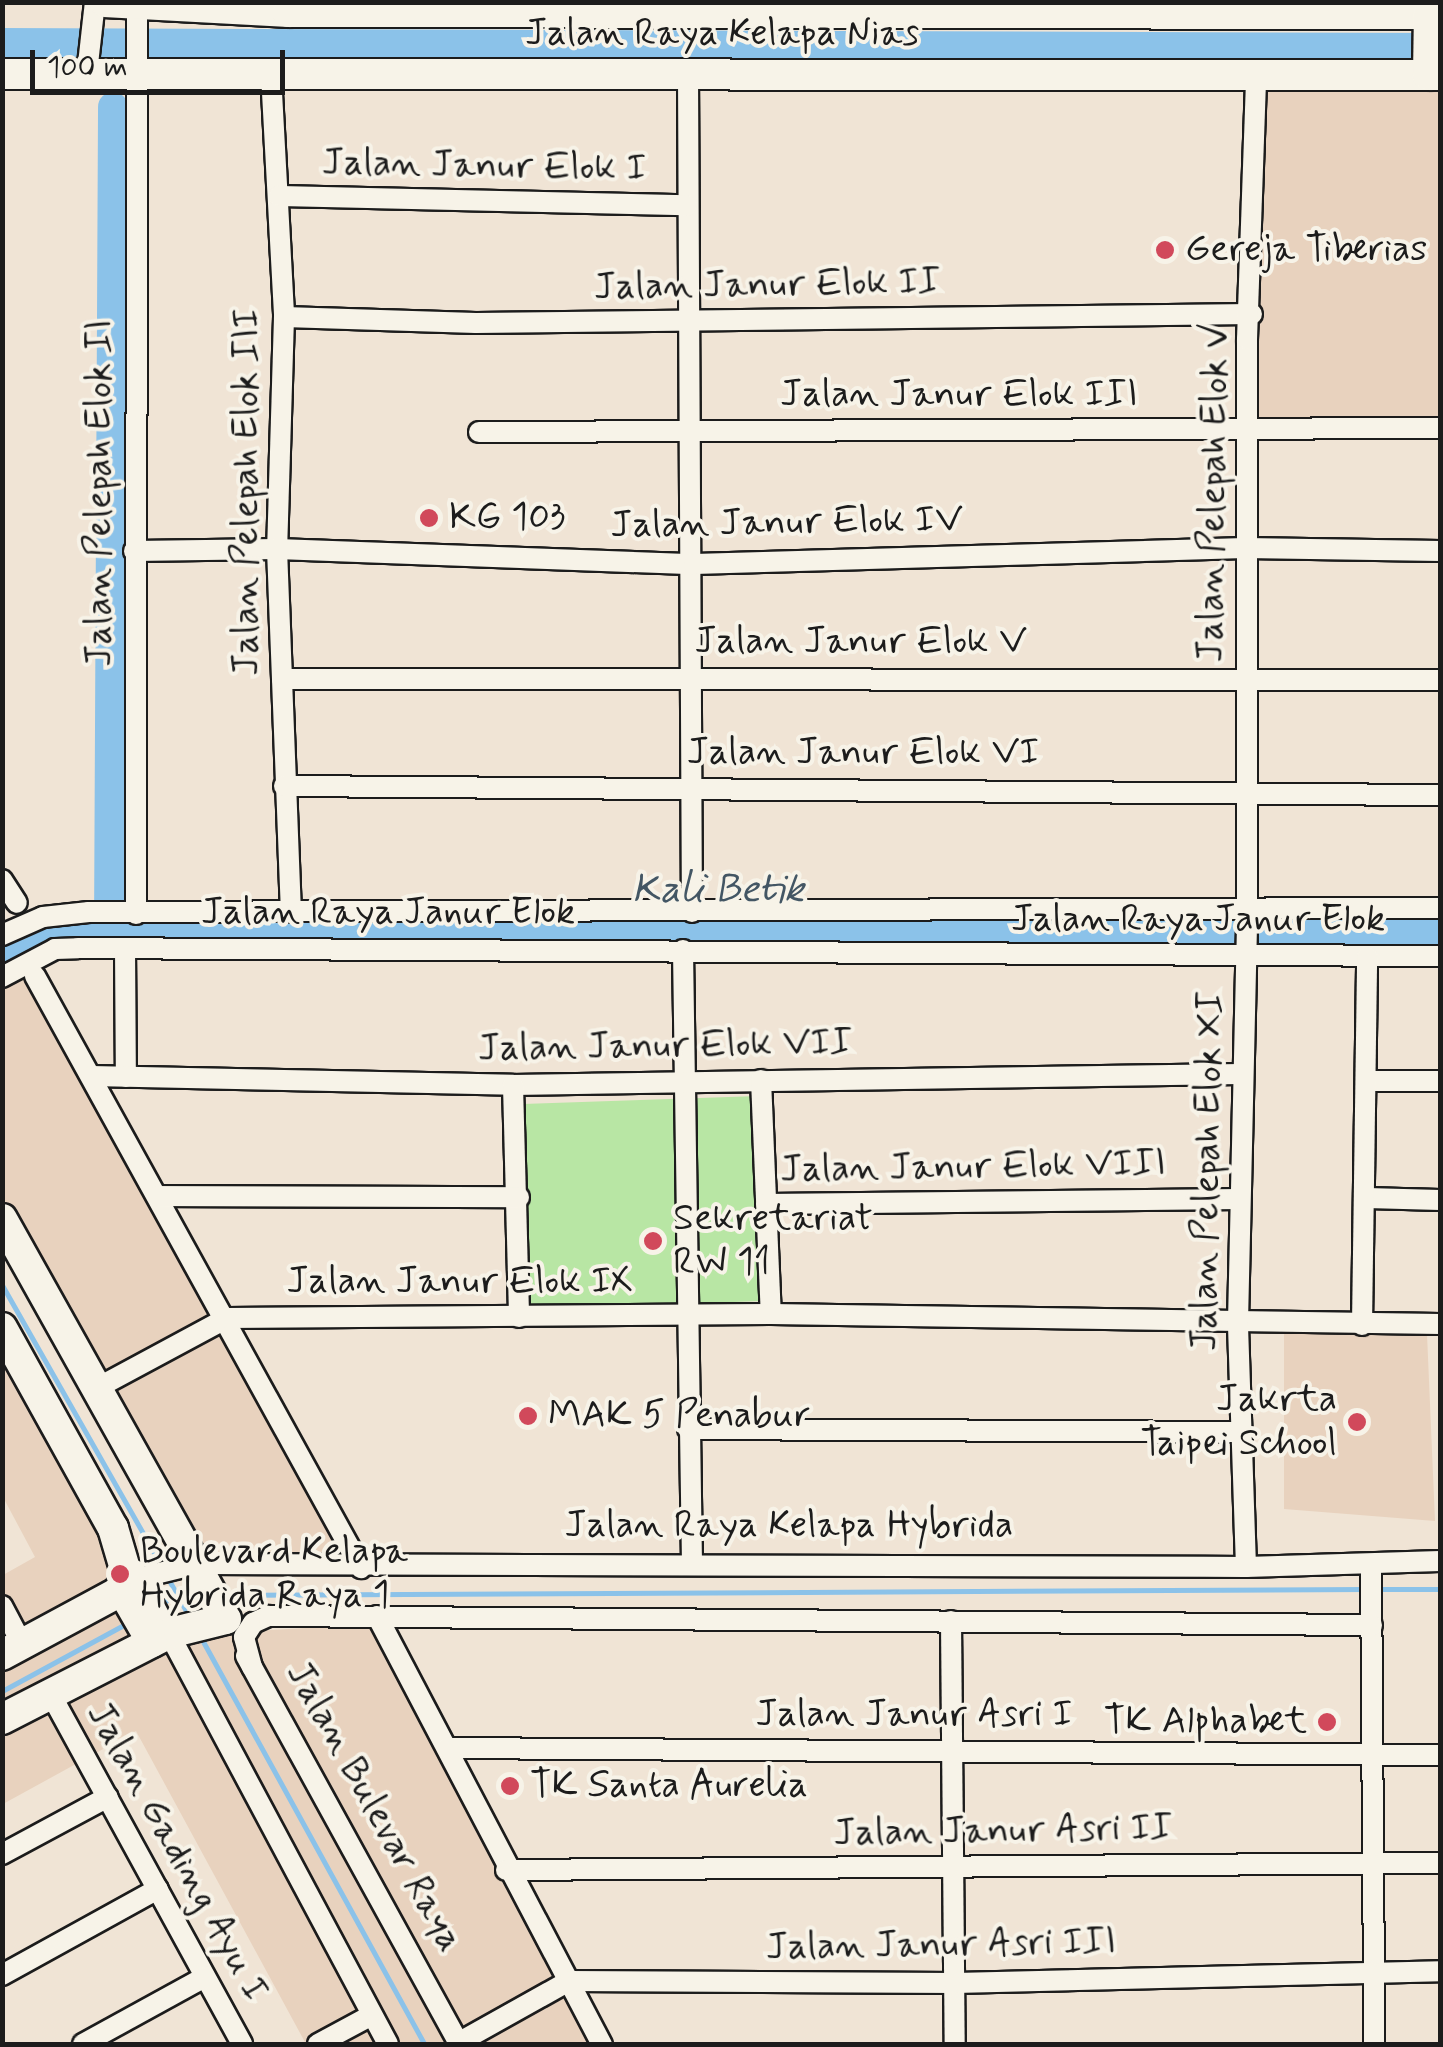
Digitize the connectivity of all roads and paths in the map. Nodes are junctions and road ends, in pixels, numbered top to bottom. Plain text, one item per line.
1 (135, 6) edge
2 (98, 7) edge
3 (288, 8) edge
4 (398, 8) edge
5 (518, 8) edge
6 (1245, 8) edge
7 (1386, 8) edge
8 (1027, 9) edge
9 (1112, 9) edge
10 (1433, 17) edge
11 (91, 70) junction
12 (134, 70) junction
13 (1432, 72) edge
14 (2, 74) edge
15 (271, 74) junction
16 (688, 74) junction
17 (1256, 76) junction
18 (279, 196) junction
19 (687, 205) junction
20 (1252, 314) junction
21 (284, 318) junction
22 (690, 322) junction
23 (1248, 428) junction
24 (1440, 428) edge
25 (479, 432) dead end
26 (693, 432) junction
27 (1245, 548) junction
28 (278, 549) junction
29 (134, 551) junction
30 (1440, 551) edge
31 (694, 564) junction
32 (694, 675) junction
33 (282, 679) junction
34 (1246, 680) junction
35 (1440, 680) edge
36 (284, 786) junction
37 (693, 787) junction
38 (1245, 790) junction
39 (1440, 795) edge
40 (2, 880) edge
41 (17, 902) dead end
42 (1440, 908) edge
43 (291, 912) junction
44 (692, 912) junction
45 (133, 914) junction
46 (1247, 918) junction
47 (2, 935) edge
48 (125, 948) junction
49 (683, 950) junction
50 (1247, 954) junction
51 (1367, 956) junction
52 (1440, 956) edge
53 (34, 976) dead end
54 (2, 977) edge
55 (1241, 1074) junction
56 (90, 1076) junction
57 (126, 1077) junction
58 (687, 1080) junction
59 (762, 1080) junction
60 (1366, 1081) junction
61 (1440, 1081) edge
62 (513, 1085) junction
63 (157, 1196) junction
64 (519, 1196) junction
65 (1366, 1198) junction
66 (1240, 1199) junction
67 (1440, 1200) edge
68 (766, 1204) junction
69 (2, 1219) edge
70 (771, 1314) junction
71 (519, 1317) junction
72 (684, 1317) junction
73 (227, 1318) junction
74 (1238, 1322) junction
75 (1440, 1324) edge
76 (1362, 1325) junction
77 (2, 1328) edge
78 (13, 1370) edge
79 (97, 1388) junction
80 (688, 1429) junction
81 (1241, 1432) junction
82 (1440, 1560) edge
83 (692, 1564) junction
84 (1246, 1567) junction
85 (195, 1568) junction
86 (362, 1568) junction
87 (1372, 1570) junction
88 (2, 1606) edge
89 (150, 1609) junction
90 (221, 1616) junction
91 (377, 1616) junction
92 (1372, 1619) junction
93 (951, 1621) junction
94 (12, 1649) edge
95 (252, 1667) junction
96 (50, 1692) junction
97 (2, 1720) edge
98 (447, 1748) junction
99 (952, 1749) junction
100 (1440, 1755) edge
101 (1368, 1757) junction
102 (108, 1796) junction
103 (2, 1854) edge
104 (1370, 1862) junction
105 (1440, 1862) edge
106 (952, 1868) junction
107 (506, 1870) junction
108 (158, 1890) junction
109 (1372, 1971) junction
110 (1440, 1971) edge
111 (2, 1975) edge
112 (205, 1977) junction
113 (569, 1981) junction
114 (955, 1983) junction
115 (372, 2015) junction
116 (83, 2044) edge
117 (242, 2044) edge
118 (318, 2044) edge
119 (388, 2044) edge
120 (458, 2044) edge
121 (602, 2044) edge
122 (955, 2044) edge
123 (1374, 2044) edge

1 - 2 main road, Jalan Raya Kelapa Nias
1 - 3 main road, Jalan Raya Kelapa Nias
1 - 12 street, Jalan Pelepah Elok II
2 - 11 street
3 - 4 main road, Jalan Raya Kelapa Nias
4 - 5 main road, Jalan Raya Kelapa Nias
5 - 8 main road, Jalan Raya Kelapa Nias
6 - 7 main road, Jalan Raya Kelapa Nias
6 - 9 main road, Jalan Raya Kelapa Nias
7 - 10 main road, Jalan Raya Kelapa Nias
8 - 9 main road, Jalan Raya Kelapa Nias
10 - 13 main road
11 - 12 main road, Jalan Raya Kelapa Nias
11 - 14 main road, Jalan Raya Kelapa Nias
12 - 15 main road, Jalan Raya Kelapa Nias
12 - 29 street, Jalan Pelepah Elok II
13 - 17 main road, Jalan Raya Kelapa Nias
15 - 16 main road, Jalan Raya Kelapa Nias
15 - 18 street, Jalan Pelepah Elok III
16 - 17 main road, Jalan Raya Kelapa Nias
16 - 19 street
17 - 20 street, Jalan Pelepah Elok V
18 - 19 street, Jalan Janur Elok I
18 - 21 street, Jalan Pelepah Elok III
19 - 22 street
20 - 22 street, Jalan Janur Elok II
20 - 23 street, Jalan Pelepah Elok V
21 - 22 street, Jalan Janur Elok II
21 - 28 street, Jalan Pelepah Elok III
22 - 26 street
23 - 24 street, Jalan Janur Elok III
23 - 26 street, Jalan Janur Elok III
23 - 27 street, Jalan Pelepah Elok V
25 - 26 street, Jalan Janur Elok III
26 - 31 street
27 - 30 street, Jalan Janur Elok IV
27 - 31 street, Jalan Janur Elok IV
27 - 34 street, Jalan Pelepah Elok V
28 - 29 street, Jalan Janur Elok IV
28 - 31 street, Jalan Janur Elok IV
28 - 33 street, Jalan Pelepah Elok III
29 - 45 street, Jalan Pelepah Elok II
31 - 32 street
32 - 33 street, Jalan Janur Elok V
32 - 34 street, Jalan Janur Elok V
32 - 37 street
33 - 36 street, Jalan Pelepah Elok III
34 - 35 street, Jalan Janur Elok V
34 - 38 street, Jalan Pelepah Elok V
36 - 37 street, Jalan Janur Elok VI
36 - 43 street, Jalan Pelepah Elok III
37 - 38 street, Jalan Janur Elok VI
37 - 44 street
38 - 39 street, Jalan Janur Elok VI
38 - 46 street, Jalan Pelepah Elok V
40 - 41 street
42 - 46 street, Jalan Raya Janur Elok
43 - 44 street, Jalan Raya Janur Elok
43 - 45 street, Jalan Raya Janur Elok
44 - 46 street, Jalan Raya Janur Elok
45 - 47 street, Jalan Raya Janur Elok
46 - 50 street, Jalan Pelepah Elok XI
48 - 49 street, Jalan Raya Janur Elok
48 - 54 street, Jalan Raya Janur Elok
48 - 57 street
49 - 50 street, Jalan Raya Janur Elok
49 - 58 street
50 - 51 street, Jalan Raya Janur Elok
50 - 55 street, Jalan Pelepah Elok XI
51 - 52 street, Jalan Raya Janur Elok
51 - 60 street
53 - 56 street
55 - 59 street, Jalan Janur Elok VII
55 - 66 street, Jalan Pelepah Elok XI
56 - 57 street, Jalan Janur Elok VII
56 - 63 street
57 - 62 street, Jalan Janur Elok VII
58 - 59 street, Jalan Janur Elok VII
58 - 62 street, Jalan Janur Elok VII
58 - 72 street
59 - 68 street
60 - 61 street
60 - 65 street
62 - 64 street
63 - 64 street
63 - 73 street
64 - 71 street
65 - 67 street
65 - 76 street
66 - 68 street, Jalan Janur Elok VIII
66 - 74 street, Jalan Pelepah Elok XI
68 - 70 street
69 - 79 main road
70 - 72 street, Jalan Janur Elok IX
70 - 74 street, Jalan Janur Elok IX
71 - 72 street, Jalan Janur Elok IX
71 - 73 street, Jalan Janur Elok IX
72 - 80 street
73 - 79 street, Jalan Janur Elok IX
73 - 86 street
74 - 76 street, Jalan Janur Elok IX
74 - 81 street, Jalan Pelepah Elok XI
75 - 76 street, Jalan Janur Elok IX
77 - 78 main road
78 - 89 main road
79 - 85 main road
80 - 81 street
80 - 83 street
81 - 84 street, Jalan Pelepah Elok XI
82 - 87 street, Jalan Raya Kelapa Hybrida
83 - 84 street, Jalan Raya Kelapa Hybrida
83 - 86 street, Jalan Raya Kelapa Hybrida
84 - 87 street, Jalan Raya Kelapa Hybrida
85 - 86 street, Jalan Raya Kelapa Hybrida
85 - 89 street, Jalan Raya Kelapa Hybrida
85 - 90 main road
87 - 92 street
88 - 94 street
89 - 90 main road, Jalan Raya Kelapa Hybrida
89 - 94 main road, Jalan Raya Kelapa Hybrida
89 - 96 main road, Jalan Raya Kelapa Hybrida
89 - 115 street
90 - 95 street, Jalan Bulevar Raya
91 - 93 street
91 - 95 street
91 - 98 street
92 - 93 street
92 - 101 street
93 - 99 street
95 - 120 street, Jalan Bulevar Raya
96 - 97 main road, Jalan Raya Kelapa Hybrida
96 - 102 street, Jalan Gading Ayu I
98 - 99 street, Jalan Janur Asri I
98 - 107 street
99 - 101 street, Jalan Janur Asri I
99 - 106 street
100 - 101 street, Jalan Janur Asri I
101 - 104 street
102 - 103 street
102 - 108 street, Jalan Gading Ayu I
104 - 105 street, Jalan Janur Asri II
104 - 106 street, Jalan Janur Asri II
104 - 109 street
106 - 107 street, Jalan Janur Asri II
106 - 114 street
107 - 113 street
108 - 111 street
108 - 112 street, Jalan Gading Ayu I
109 - 110 street, Jalan Janur Asri III
109 - 114 street, Jalan Janur Asri III
109 - 123 street
112 - 116 street
112 - 117 street, Jalan Gading Ayu I
113 - 114 street, Jalan Janur Asri III
113 - 120 street, Jalan Janur Asri III
113 - 121 street
114 - 122 street
115 - 118 street
115 - 119 street

